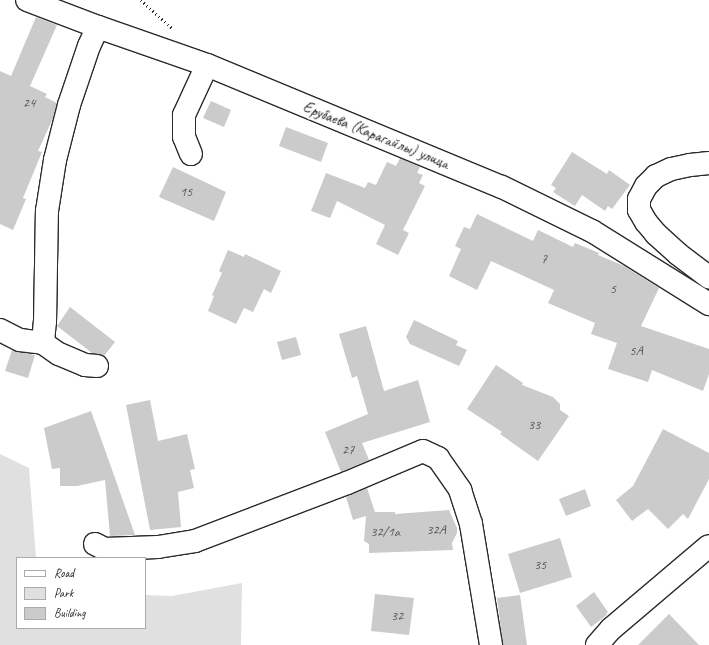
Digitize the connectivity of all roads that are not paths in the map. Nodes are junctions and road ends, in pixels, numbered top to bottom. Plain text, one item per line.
1 (27, 0) edge
2 (98, 27) junction
3 (207, 65) junction
4 (191, 154) dead end
5 (709, 164) edge
6 (709, 277) edge
7 (709, 304) edge
8 (0, 330) edge
9 (43, 343) junction
10 (97, 366) dead end
11 (95, 544) dead end
12 (709, 546) edge
13 (491, 645) edge
14 (598, 645) edge

1 - 2 street, Ерубаева (Карагайлы) улица
2 - 3 street, Ерубаева (Карагайлы) улица
2 - 9 street
3 - 4 street
3 - 7 street, Ерубаева (Карагайлы) улица
5 - 6 street
8 - 9 street
9 - 10 street
11 - 13 street
12 - 14 street

